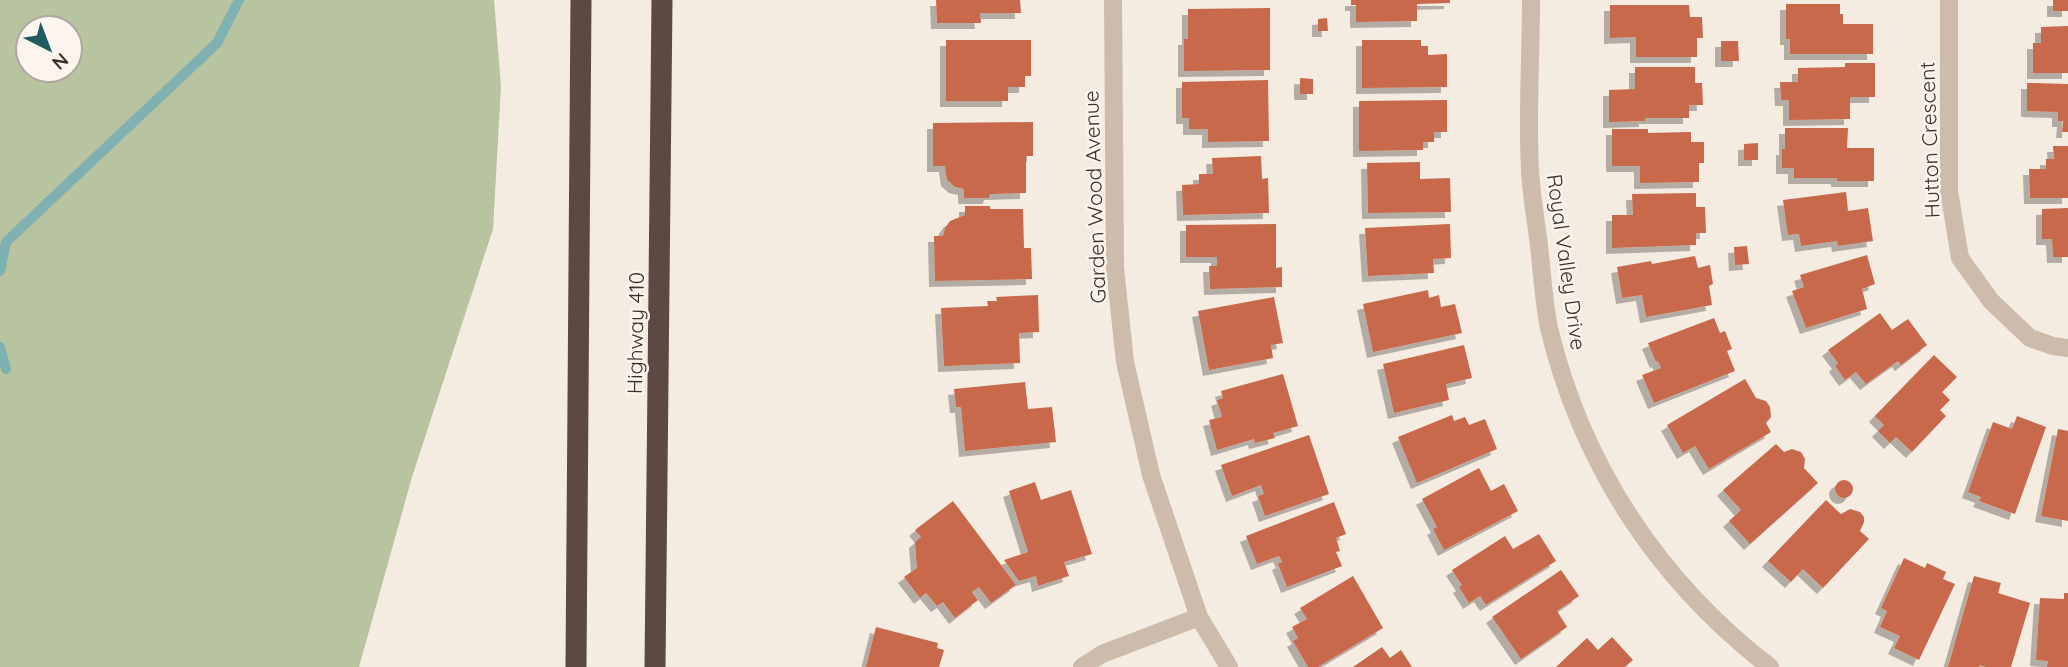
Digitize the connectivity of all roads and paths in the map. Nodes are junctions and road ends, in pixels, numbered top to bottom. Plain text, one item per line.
1 (581, 0) edge
2 (662, 0) edge
3 (1113, 0) edge
4 (1531, 0) edge
5 (1949, 0) edge
6 (2068, 348) edge
7 (1199, 617) junction
8 (576, 667) edge
9 (655, 667) edge
10 (1082, 667) edge
11 (1229, 667) edge
12 (1770, 667) edge

1 - 8 highway
2 - 9 highway, Highway 410
3 - 7 street, Garden Wood Avenue
4 - 12 street, Royal Valley Drive
5 - 6 street, Hutton Crescent
7 - 10 street
7 - 11 street, Garden Wood Avenue

